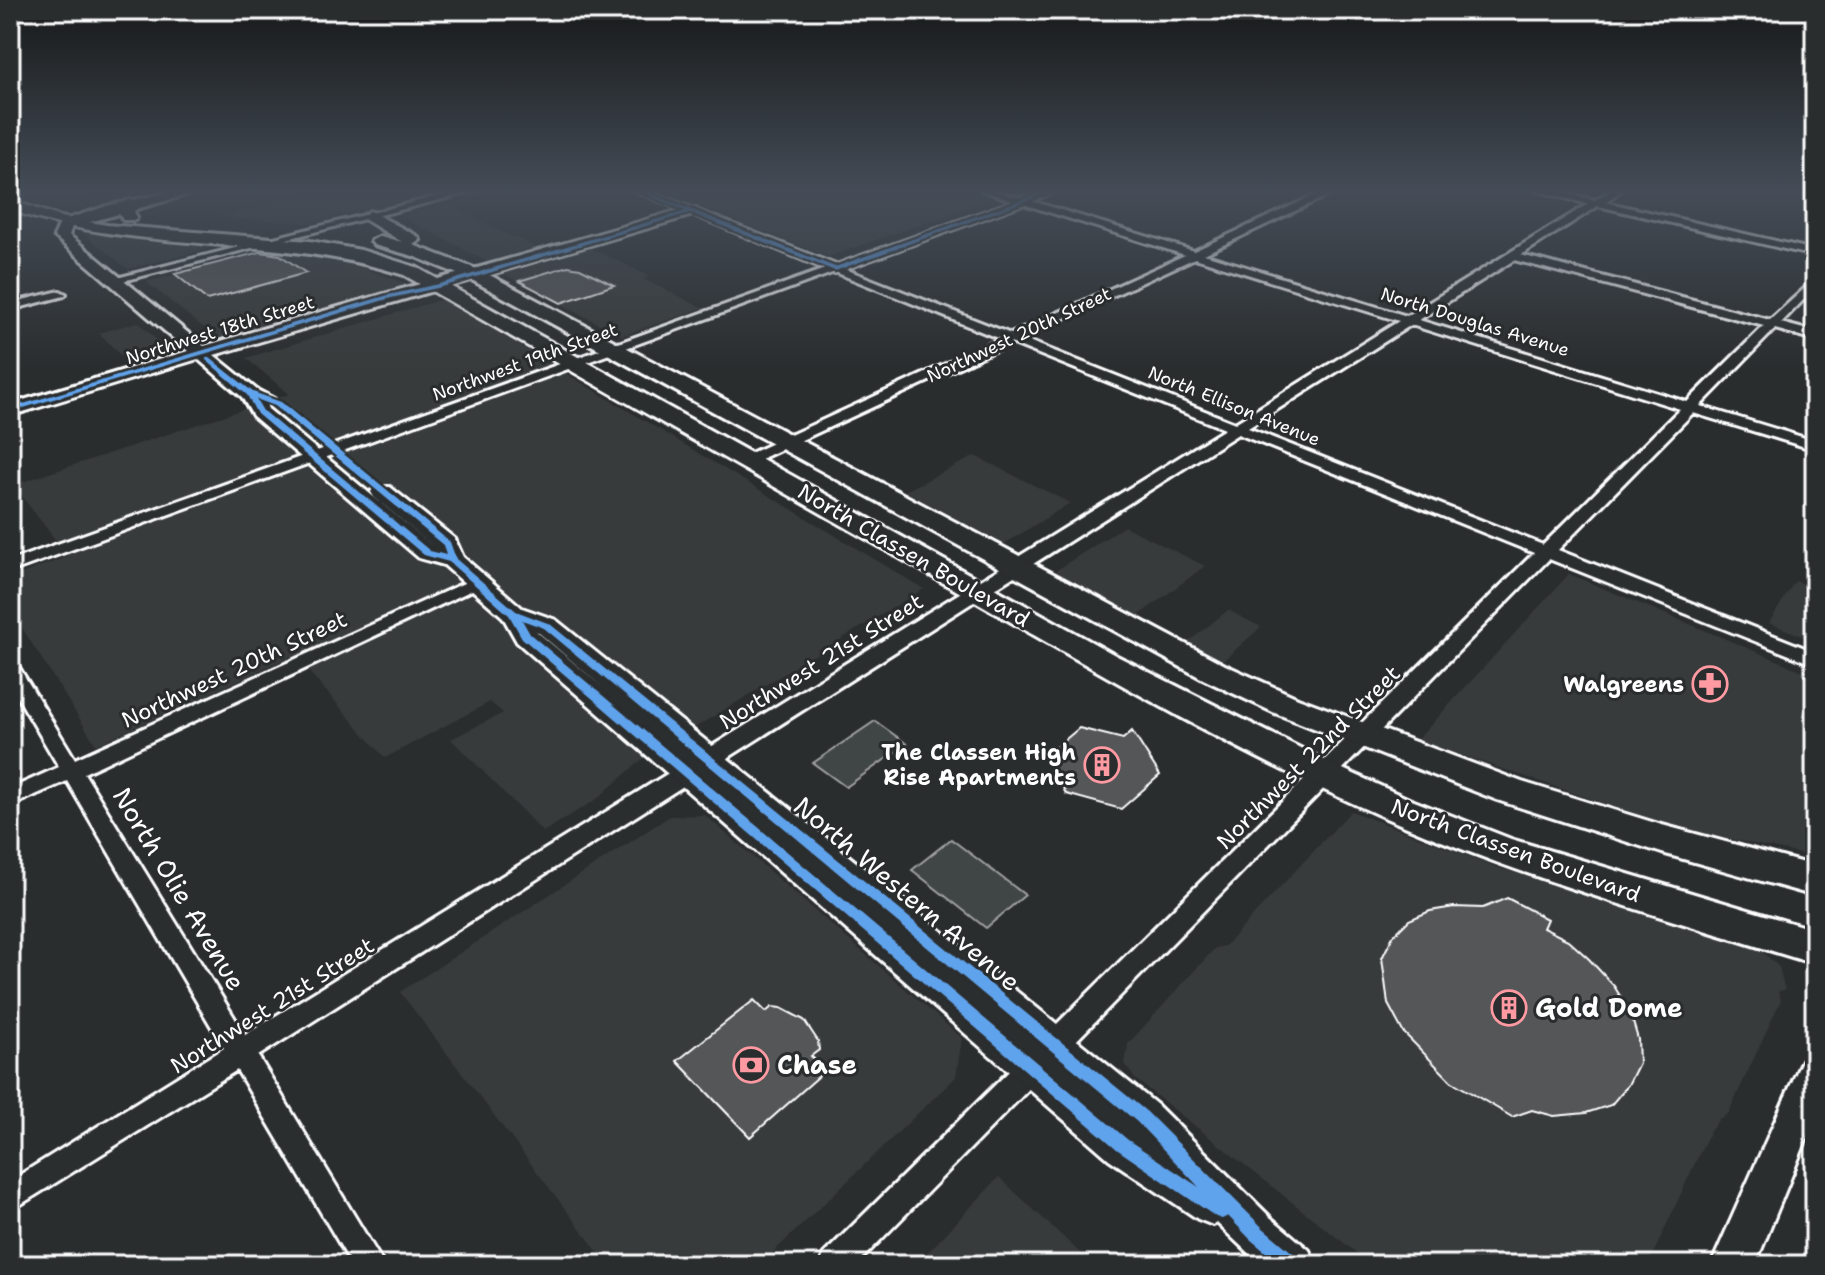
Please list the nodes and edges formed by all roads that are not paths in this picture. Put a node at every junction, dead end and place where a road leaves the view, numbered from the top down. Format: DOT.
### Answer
graph roads {
  1 [pos="84,250"];
  2 [pos="235,250"];
  3 [pos="336,250"];
  4 [pos="411,250"];
  5 [pos="417,250"];
  6 [pos="562,250"];
  7 [pos="787,250"];
  8 [pos="889,250"];
  9 [pos="1180,250"];
  10 [pos="1205,250"];
  11 [pos="1522,250"];
  12 [pos="419,252"];
  13 [pos="1195,254"];
  14 [pos="1512,256"];
  15 [pos="835,269"];
  16 [pos="476,275"];
  17 [pos="115,280"];
  18 [pos="1815,282"];
  19 [pos="440,286"];
  20 [pos="60,294"];
  21 [pos="10,307"];
  22 [pos="1408,321"];
  23 [pos="1773,324"];
  24 [pos="1815,336"];
  25 [pos="1011,339"];
  26 [pos="614,349"];
  27 [pos="205,356"];
  28 [pos="574,363"];
  29 [pos="1690,408"];
  30 [pos="10,410"];
  31 [pos="10,418"];
  32 [pos="1236,429"];
  33 [pos="787,442"];
  34 [pos="1815,446"];
  35 [pos="324,454"];
  36 [pos="747,460"];
  37 [pos="1546,552"];
  38 [pos="1016,566"];
  39 [pos="10,567"];
  40 [pos="479,583"];
  41 [pos="978,590"];
  42 [pos="1815,659"];
  43 [pos="10,668"];
  44 [pos="1364,737"];
  45 [pos="698,766"];
  46 [pos="72,770"];
  47 [pos="1325,773"];
  48 [pos="10,798"];
  49 [pos="1815,881"];
  50 [pos="1815,947"];
  51 [pos="242,1051"];
  52 [pos="1042,1055"];
  53 [pos="1815,1072"];
  54 [pos="10,1197"];
  55 [pos="369,1265"];
  56 [pos="835,1265"];
  57 [pos="1294,1265"];
  58 [pos="1733,1265"];
  1 -- 17 [label="street"];
  2 -- 17 [label="street"];
  3 -- 19 [label="main road, North Classen Boulevard"];
  4 -- 12 [label="main road, North Classen Boulevard"];
  5 -- 12 [label="main road"];
  6 -- 16 [label="street, Northwest 18th Street"];
  7 -- 15 [label="street, North Ellison Avenue"];
  8 -- 15 [label="street, Northwest 19th Street"];
  9 -- 13 [label="street, North Douglas Avenue"];
  10 -- 13 [label="street, Northwest 20th Street"];
  11 -- 14 [label="street, Northwest 21st Street"];
  12 -- 16 [label="main road, North Classen Boulevard"];
  13 -- 22 [label="street, North Douglas Avenue"];
  13 -- 25 [label="street, Northwest 20th Street"];
  14 -- 22 [label="street, Northwest 21st Street"];
  14 -- 23 [label="street"];
  15 -- 25 [label="street, North Ellison Avenue"];
  15 -- 26 [label="street, Northwest 19th Street"];
  16 -- 19 [label="street, Northwest 18th Street"];
  16 -- 26 [label="main road, North Classen Boulevard"];
  17 -- 27 [label="street"];
  18 -- 23 [label="street, Northwest 22nd Street"];
  19 -- 27 [label="street, Northwest 18th Street"];
  19 -- 28 [label="main road, North Classen Boulevard"];
  20 -- 21 [label="street"];
  22 -- 29 [label="street, North Douglas Avenue"];
  22 -- 32 [label="street, Northwest 21st Street"];
  23 -- 24 [label="street"];
  23 -- 29 [label="street, Northwest 22nd Street"];
  25 -- 32 [label="street, North Ellison Avenue"];
  25 -- 33 [label="street, Northwest 20th Street"];
  26 -- 28 [label="street, Northwest 19th Street"];
  26 -- 33 [label="main road, North Classen Boulevard"];
  27 -- 30 [label="street, Northwest 18th Street"];
  27 -- 31 [label="street, Northwest 18th Street"];
  27 -- 35 [label="street"];
  28 -- 35 [label="street, Northwest 19th Street"];
  28 -- 36 [label="main road, North Classen Boulevard"];
  29 -- 34 [label="street, North Douglas Avenue"];
  29 -- 37 [label="street, Northwest 22nd Street"];
  32 -- 37 [label="street, North Ellison Avenue"];
  32 -- 38 [label="street, Northwest 21st Street"];
  33 -- 36 [label="street, Northwest 20th Street"];
  33 -- 38 [label="main road, North Classen Boulevard"];
  35 -- 39 [label="street, Northwest 19th Street"];
  35 -- 40 [label="street"];
  36 -- 41 [label="main road, North Classen Boulevard"];
  37 -- 42 [label="street, North Ellison Avenue"];
  37 -- 44 [label="street, Northwest 22nd Street"];
  38 -- 41 [label="street, Northwest 21st Street"];
  38 -- 44 [label="main road, North Classen Boulevard"];
  40 -- 45 [label="street"];
  40 -- 46 [label="street, Northwest 20th Street"];
  41 -- 45 [label="street, Northwest 21st Street"];
  41 -- 47 [label="main road, North Classen Boulevard"];
  43 -- 46 [label="street, North Olie Avenue"];
  44 -- 47 [label="street, Northwest 22nd Street"];
  44 -- 49 [label="main road, North Classen Boulevard"];
  45 -- 51 [label="street, Northwest 21st Street"];
  45 -- 52 [label="street"];
  46 -- 48 [label="street, Northwest 20th Street"];
  46 -- 51 [label="street, North Olie Avenue"];
  47 -- 50 [label="main road, North Classen Boulevard"];
  47 -- 52 [label="street, Northwest 22nd Street"];
  51 -- 54 [label="street, Northwest 21st Street"];
  51 -- 55 [label="street, North Olie Avenue"];
  52 -- 56 [label="street, Northwest 22nd Street"];
  52 -- 57 [label="street"];
  53 -- 58 [label="street"];
}
